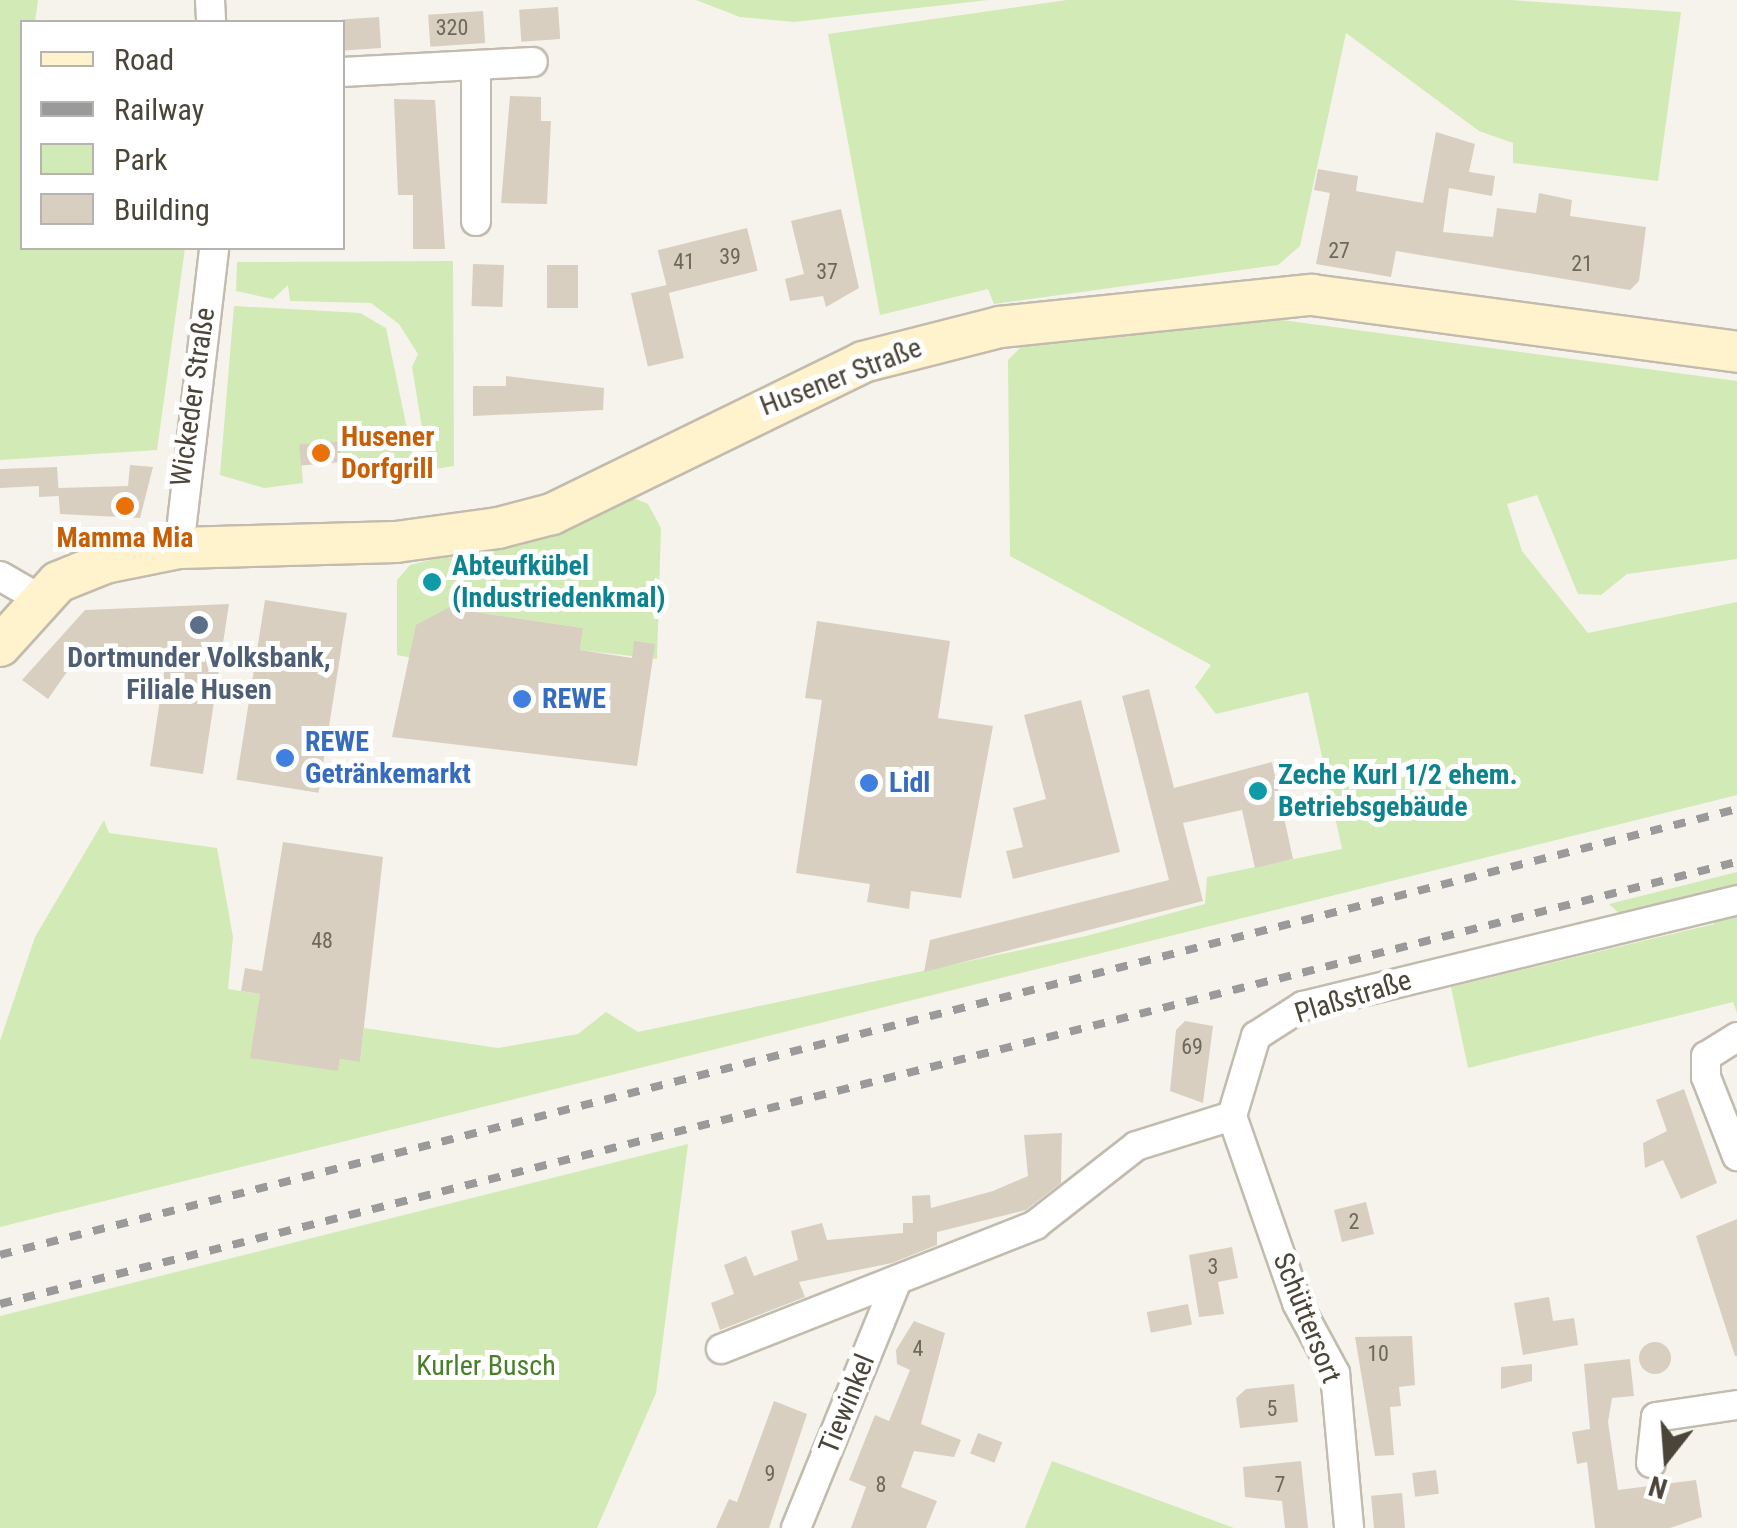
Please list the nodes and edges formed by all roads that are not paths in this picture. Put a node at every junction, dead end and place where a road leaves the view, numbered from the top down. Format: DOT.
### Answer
graph roads {
  1 [pos="532,62"];
  2 [pos="476,65"];
  3 [pos="345,72"];
  4 [pos="476,221"];
  5 [pos="214,250"];
  6 [pos="1737,352"];
  7 [pos="179,548"];
  8 [pos="0,576"];
  9 [pos="40,599"];
  10 [pos="0,646"];
  11 [pos="1737,900"];
  12 [pos="1737,1037"];
  13 [pos="1232,1116"];
  14 [pos="1737,1156"];
  15 [pos="897,1281"];
  16 [pos="720,1349"];
  17 [pos="1737,1405"];
  18 [pos="1651,1463"];
  19 [pos="796,1528"];
  20 [pos="1349,1528"];
  1 -- 2 [label="street"];
  2 -- 3 [label="street"];
  2 -- 4 [label="street"];
  5 -- 7 [label="street, Wickeder Straße"];
  6 -- 7 [label="street, Husener Straße"];
  7 -- 9 [label="street, Husener Straße"];
  8 -- 9 [label="street"];
  9 -- 10 [label="street, Husener Straße"];
  11 -- 13 [label="street, Plaßstraße"];
  12 -- 14 [label="street"];
  13 -- 15 [label="street"];
  13 -- 20 [label="street, Schüttersort"];
  15 -- 16 [label="street"];
  15 -- 19 [label="street, Tiewinkel"];
  17 -- 18 [label="street"];
}
